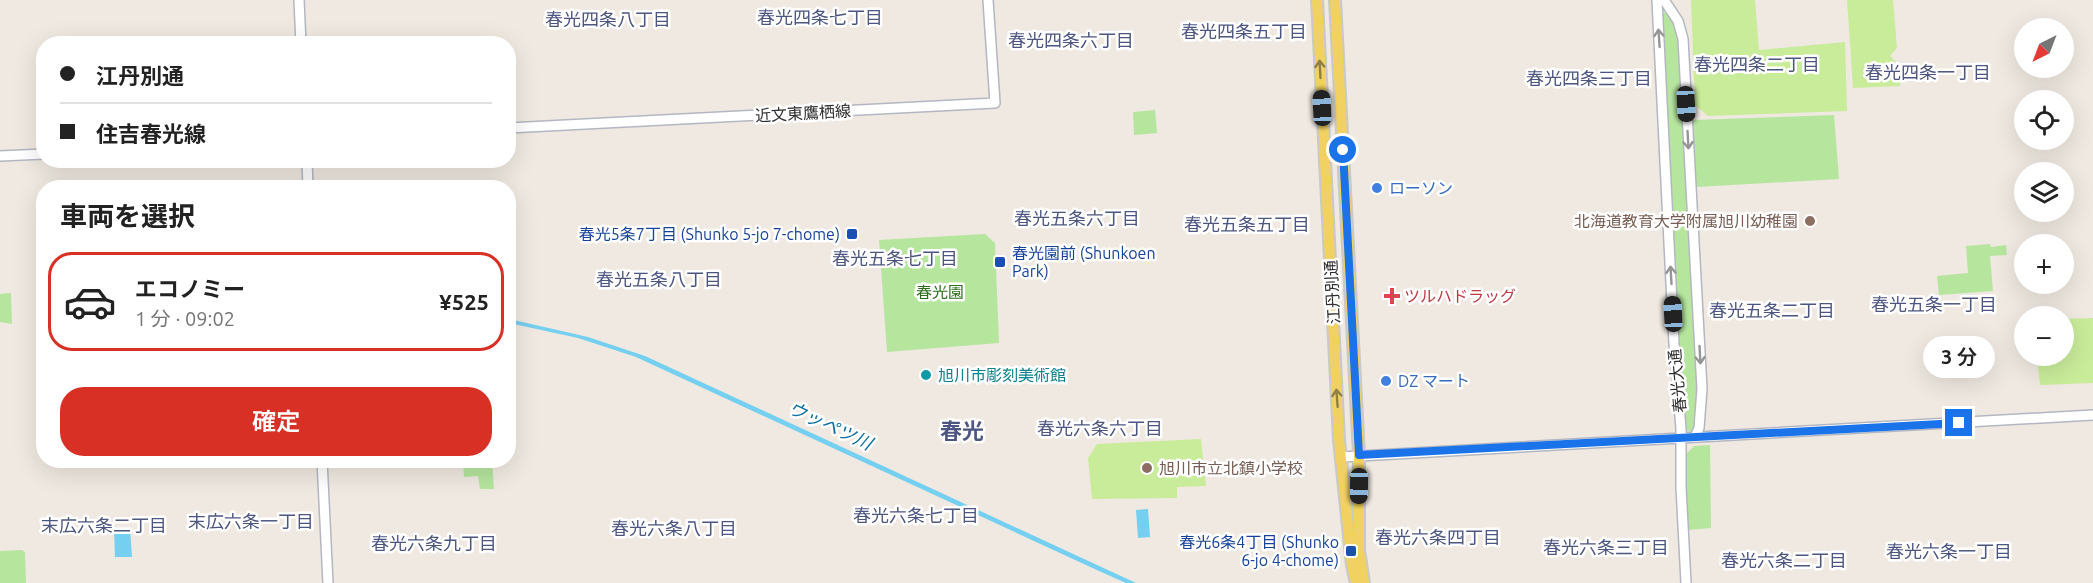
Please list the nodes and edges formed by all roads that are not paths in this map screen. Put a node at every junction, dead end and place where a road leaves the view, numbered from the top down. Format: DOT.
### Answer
graph roads {
  1 [pos="299,0"];
  2 [pos="988,0"];
  3 [pos="1317,0"];
  4 [pos="1335,0"];
  5 [pos="1656,0"];
  6 [pos="1664,0"];
  7 [pos="301,36"];
  8 [pos="516,128"];
  9 [pos="36,154"];
  10 [pos="0,156"];
  11 [pos="2093,415"];
  12 [pos="1695,437"];
  13 [pos="1681,438"];
  14 [pos="1359,455"];
  15 [pos="1341,457"];
  16 [pos="322,468"];
  17 [pos="328,583"];
  18 [pos="1356,583"];
  19 [pos="1364,583"];
  20 [pos="1686,583"];
  1 -- 7 [label="street"];
  2 -- 8 [label="street, 近文東鷹栖線"];
  15 -- 3 [label="main road, 江丹別通, one-way"];
  4 -- 14 [label="main road, 江丹別通"];
  13 -- 5 [label="street, 春光大通, one-way"];
  6 -- 12 [label="street, 春光大通, one-way"];
  9 -- 10 [label="street"];
  11 -- 12 [label="street"];
  12 -- 13 [label="street"];
  13 -- 14 [label="street"];
  13 -- 20 [label="street, 春光大通"];
  14 -- 15 [label="street"];
  14 -- 19 [label="main road, 江丹別通"];
  15 -- 18 [label="main road, 江丹別通"];
  16 -- 17 [label="street"];
}
